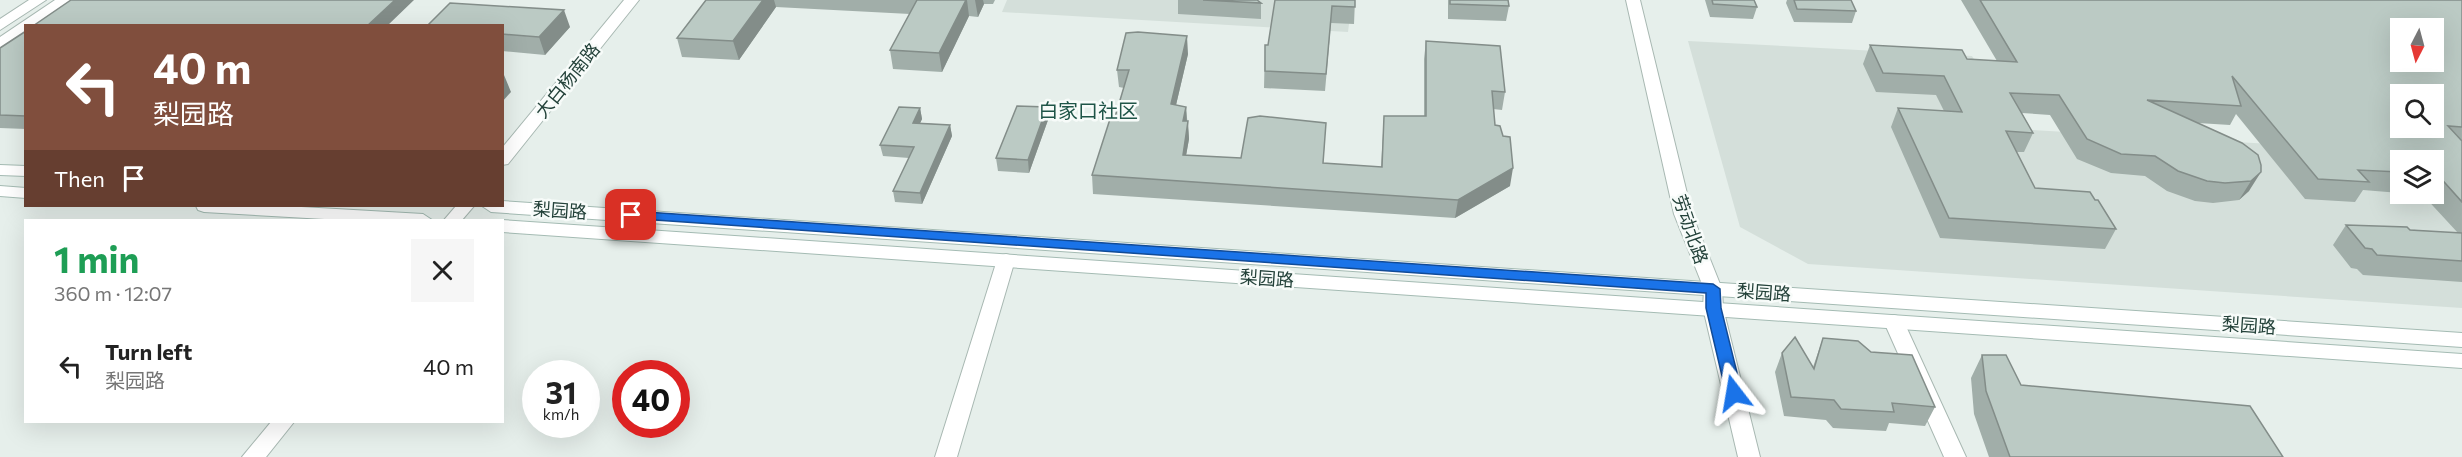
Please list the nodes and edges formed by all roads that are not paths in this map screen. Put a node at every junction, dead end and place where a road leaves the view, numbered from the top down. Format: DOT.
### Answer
graph roads {
  1 [pos="39,0"];
  2 [pos="65,0"];
  3 [pos="632,0"];
  4 [pos="1633,0"];
  5 [pos="29,24"];
  6 [pos="0,26"];
  7 [pos="24,27"];
  8 [pos="0,44"];
  9 [pos="504,158"];
  10 [pos="0,170"];
  11 [pos="24,171"];
  12 [pos="0,191"];
  13 [pos="24,193"];
  14 [pos="220,207"];
  15 [pos="464,207"];
  16 [pos="504,207"];
  17 [pos="407,219"];
  18 [pos="454,219"];
  19 [pos="504,226"];
  20 [pos="1006,260"];
  21 [pos="1713,298"];
  22 [pos="1894,322"];
  23 [pos="2462,340"];
  24 [pos="2462,361"];
  25 [pos="282,423"];
  26 [pos="253,457"];
  27 [pos="946,457"];
  28 [pos="1749,457"];
  29 [pos="1955,457"];
  1 -- 6 [label="main road"];
  2 -- 5 [label="main road"];
  3 -- 9 [label="main road, 大白杨南路"];
  4 -- 21 [label="main road, 劳动北路"];
  7 -- 8 [label="main road"];
  10 -- 11 [label="main road"];
  12 -- 13 [label="main road"];
  14 -- 17 [label="main road"];
  15 -- 18 [label="main road"];
  16 -- 21 [label="main road, 梨园路"];
  19 -- 20 [label="main road, 梨园路"];
  20 -- 21 [label="main road, 梨园路"];
  20 -- 27 [label="main road"];
  21 -- 22 [label="main road, 梨园路"];
  21 -- 23 [label="main road, 梨园路"];
  21 -- 28 [label="main road, 劳动北路"];
  22 -- 24 [label="main road, 梨园路"];
  22 -- 29 [label="main road"];
  25 -- 26 [label="main road"];
}
